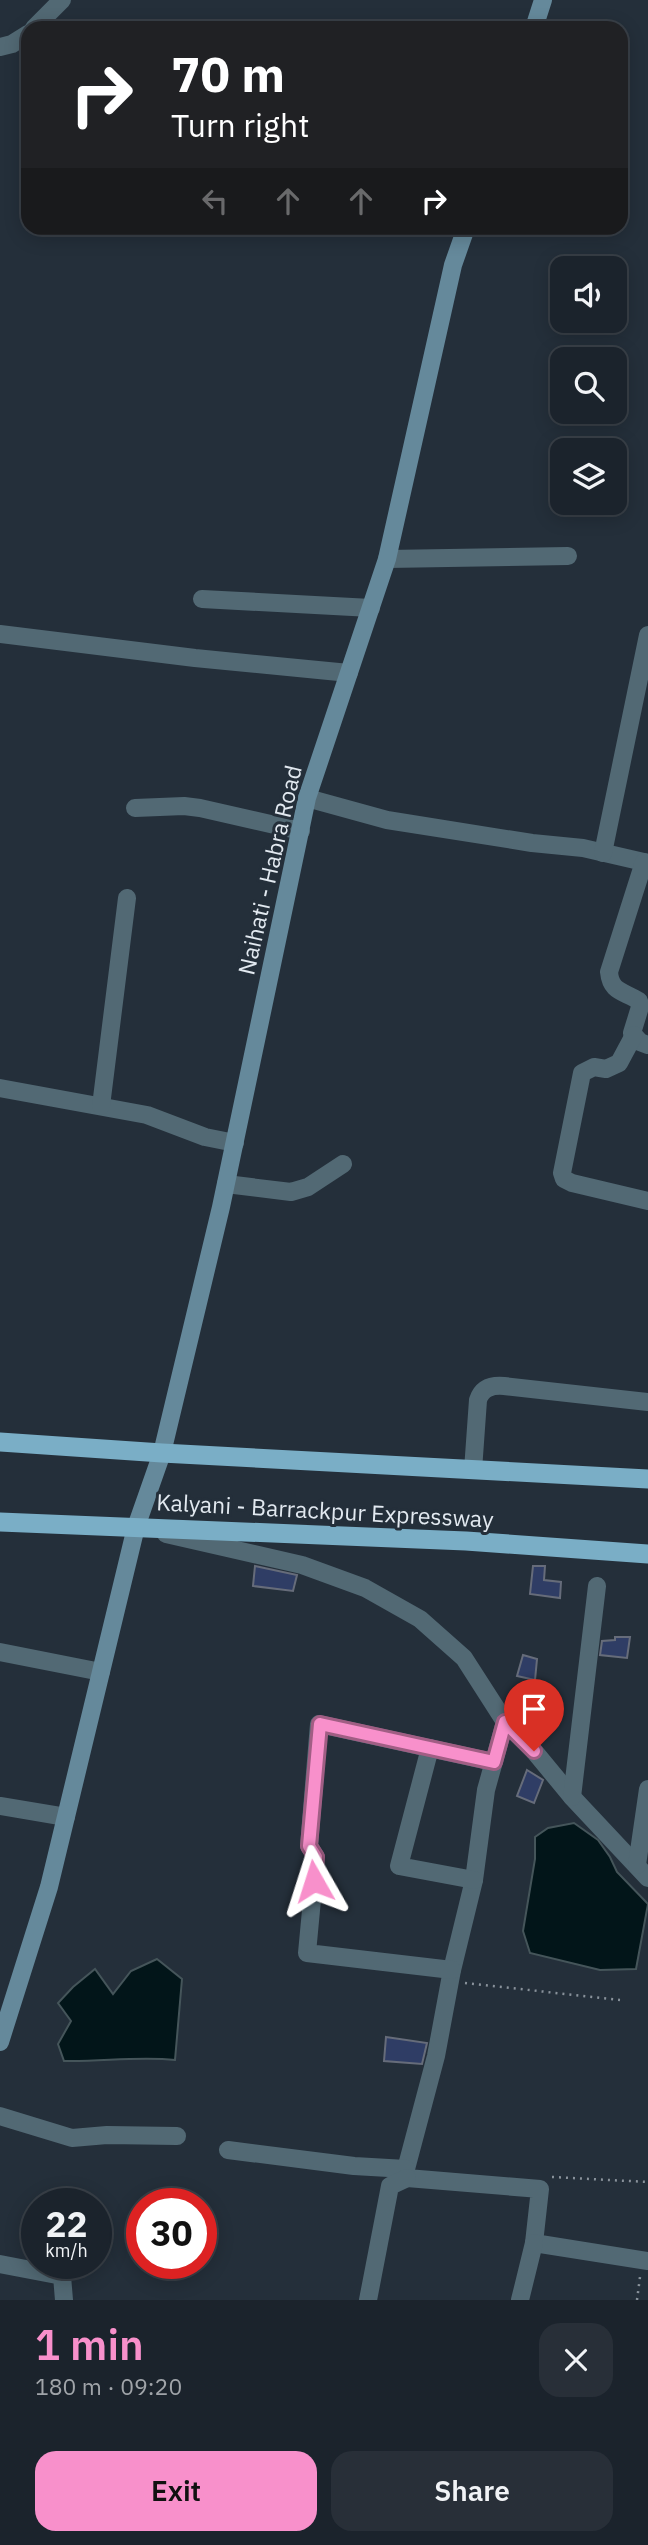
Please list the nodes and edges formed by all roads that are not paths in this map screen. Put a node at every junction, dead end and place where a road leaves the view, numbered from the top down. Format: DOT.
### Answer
graph roads {
  1 [pos="62,0"];
  2 [pos="543,0"];
  3 [pos="41,21"];
  4 [pos="536,21"];
  5 [pos="21,38"];
  6 [pos="0,47"];
  7 [pos="464,235"];
  8 [pos="568,556"];
  9 [pos="387,559"];
  10 [pos="202,599"];
  11 [pos="371,608"];
  12 [pos="0,634"];
  13 [pos="648,635"];
  14 [pos="349,673"];
  15 [pos="307,798"];
  16 [pos="135,807"];
  17 [pos="300,831"];
  18 [pos="603,853"];
  19 [pos="646,863"];
  20 [pos="127,898"];
  21 [pos="641,1040"];
  22 [pos="0,1088"];
  23 [pos="101,1106"];
  24 [pos="235,1143"];
  25 [pos="343,1164"];
  26 [pos="226,1184"];
  27 [pos="648,1201"];
  28 [pos="648,1402"];
  29 [pos="0,1442"];
  30 [pos="162,1454"];
  31 [pos="473,1470"];
  32 [pos="648,1479"];
  33 [pos="0,1522"];
  34 [pos="136,1527"];
  35 [pos="648,1554"];
  36 [pos="597,1586"];
  37 [pos="0,1652"];
  38 [pos="101,1672"];
  39 [pos="505,1722"];
  40 [pos="429,1748"];
  41 [pos="494,1762"];
  42 [pos="648,1789"];
  43 [pos="572,1797"];
  44 [pos="0,1806"];
  45 [pos="66,1817"];
  46 [pos="642,1872"];
  47 [pos="474,1880"];
  48 [pos="452,1976"];
  49 [pos="0,2042"];
  50 [pos="0,2116"];
  51 [pos="177,2136"];
  52 [pos="229,2150"];
  53 [pos="406,2174"];
  54 [pos="534,2243"];
  55 [pos="645,2260"];
  56 [pos="0,2264"];
  57 [pos="64,2300"];
  58 [pos="368,2300"];
  59 [pos="520,2300"];
  1 -- 3 [label="street"];
  2 -- 4 [label="main road"];
  5 -- 6 [label="street"];
  7 -- 9 [label="main road, Naihati - Habra Road"];
  8 -- 9 [label="street"];
  9 -- 11 [label="main road, Naihati - Habra Road"];
  10 -- 11 [label="street"];
  11 -- 14 [label="main road, Naihati - Habra Road"];
  12 -- 14 [label="street"];
  13 -- 18 [label="street"];
  14 -- 15 [label="main road, Naihati - Habra Road"];
  15 -- 17 [label="main road, Naihati - Habra Road"];
  15 -- 18 [label="street"];
  16 -- 17 [label="street"];
  17 -- 24 [label="main road, Naihati - Habra Road"];
  18 -- 19 [label="street"];
  19 -- 21 [label="street"];
  20 -- 23 [label="street"];
  21 -- 27 [label="street"];
  22 -- 23 [label="street"];
  23 -- 24 [label="street"];
  24 -- 26 [label="main road, Naihati - Habra Road"];
  25 -- 26 [label="street"];
  26 -- 30 [label="main road, Naihati - Habra Road"];
  28 -- 31 [label="street"];
  29 -- 30 [label="highway"];
  30 -- 31 [label="highway"];
  30 -- 34 [label="main road, Naihati - Habra Road"];
  31 -- 32 [label="highway"];
  33 -- 34 [label="highway, Kalyani - Barrackpur Expressway"];
  34 -- 35 [label="highway, Kalyani - Barrackpur Expressway"];
  34 -- 38 [label="main road, Naihati - Habra Road"];
  34 -- 39 [label="street"];
  36 -- 43 [label="street"];
  37 -- 38 [label="street"];
  38 -- 45 [label="main road, Naihati - Habra Road"];
  39 -- 41 [label="street"];
  39 -- 43 [label="street"];
  40 -- 41 [label="street"];
  40 -- 47 [label="street"];
  40 -- 48 [label="street"];
  41 -- 47 [label="street"];
  42 -- 46 [label="street"];
  43 -- 46 [label="street"];
  44 -- 45 [label="street"];
  45 -- 49 [label="main road, Naihati - Habra Road"];
  47 -- 48 [label="street"];
  48 -- 53 [label="street"];
  50 -- 51 [label="street"];
  52 -- 53 [label="street"];
  53 -- 54 [label="street"];
  53 -- 58 [label="street"];
  54 -- 55 [label="street"];
  54 -- 59 [label="street"];
  56 -- 57 [label="street"];
}
